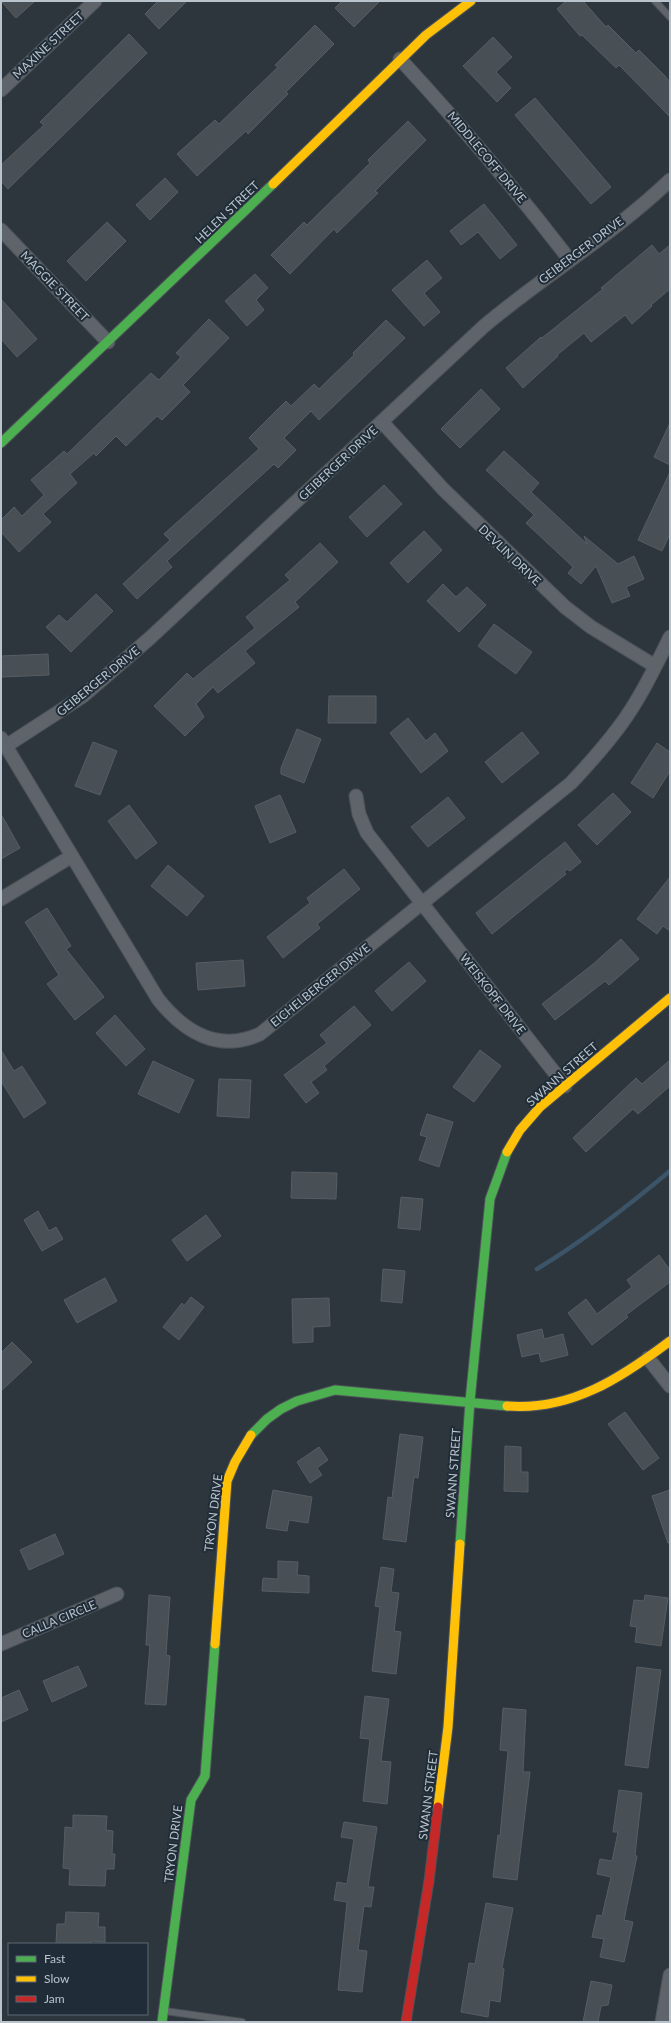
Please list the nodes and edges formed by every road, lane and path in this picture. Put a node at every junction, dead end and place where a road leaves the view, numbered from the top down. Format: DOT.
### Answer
graph roads {
  1 [pos="95,1"];
  2 [pos="471,1"];
  3 [pos="655,1"];
  4 [pos="670,17"];
  5 [pos="400,59"];
  6 [pos="1,90"];
  7 [pos="670,180"];
  8 [pos="1,230"];
  9 [pos="569,259"];
  10 [pos="108,342"];
  11 [pos="382,422"];
  12 [pos="1,443"];
  13 [pos="670,636"];
  14 [pos="655,666"];
  15 [pos="3,742"];
  16 [pos="356,796"];
  17 [pos="72,856"];
  18 [pos="1,899"];
  19 [pos="422,903"];
  20 [pos="670,998"];
  21 [pos="565,1086"];
  22 [pos="670,1341"];
  23 [pos="648,1358"];
  24 [pos="670,1386"];
  25 [pos="470,1401"];
  26 [pos="117,1594"];
  27 [pos="1,1644"];
  28 [pos="670,1975"];
  29 [pos="164,2010"];
  30 [pos="162,2022"];
  31 [pos="242,2022"];
  32 [pos="406,2022"];
  33 [pos="662,2022"];
  1 -- 6 [label="street, MAXINE STREET"];
  2 -- 5 [label="street, HELEN STREET"];
  3 -- 4 [label="lane"];
  5 -- 9 [label="street, MIDDLECOFF DRIVE"];
  5 -- 10 [label="street, HELEN STREET"];
  7 -- 9 [label="street, GEIBERGER DRIVE"];
  8 -- 10 [label="street, MAGGIE STREET"];
  9 -- 11 [label="street, GEIBERGER DRIVE"];
  10 -- 12 [label="street, HELEN STREET"];
  11 -- 14 [label="street, DEVLIN DRIVE"];
  11 -- 15 [label="street, GEIBERGER DRIVE"];
  13 -- 14 [label="street, EICHELBERGER DRIVE"];
  14 -- 19 [label="street, EICHELBERGER DRIVE"];
  15 -- 17 [label="street, EICHELBERGER DRIVE"];
  16 -- 19 [label="street, WEISKOPF DRIVE"];
  17 -- 18 [label="street"];
  17 -- 19 [label="street, EICHELBERGER DRIVE"];
  19 -- 21 [label="street, WEISKOPF DRIVE"];
  20 -- 21 [label="street, SWANN STREET"];
  21 -- 25 [label="street, SWANN STREET"];
  22 -- 23 [label="street, TRYON DRIVE"];
  23 -- 24 [label="street"];
  23 -- 25 [label="street, TRYON DRIVE"];
  25 -- 29 [label="street, TRYON DRIVE"];
  25 -- 32 [label="street, SWANN STREET"];
  26 -- 27 [label="street, CALLA CIRCLE"];
  28 -- 33 [label="street"];
  29 -- 30 [label="street, TRYON DRIVE"];
  29 -- 31 [label="lane"];
}
